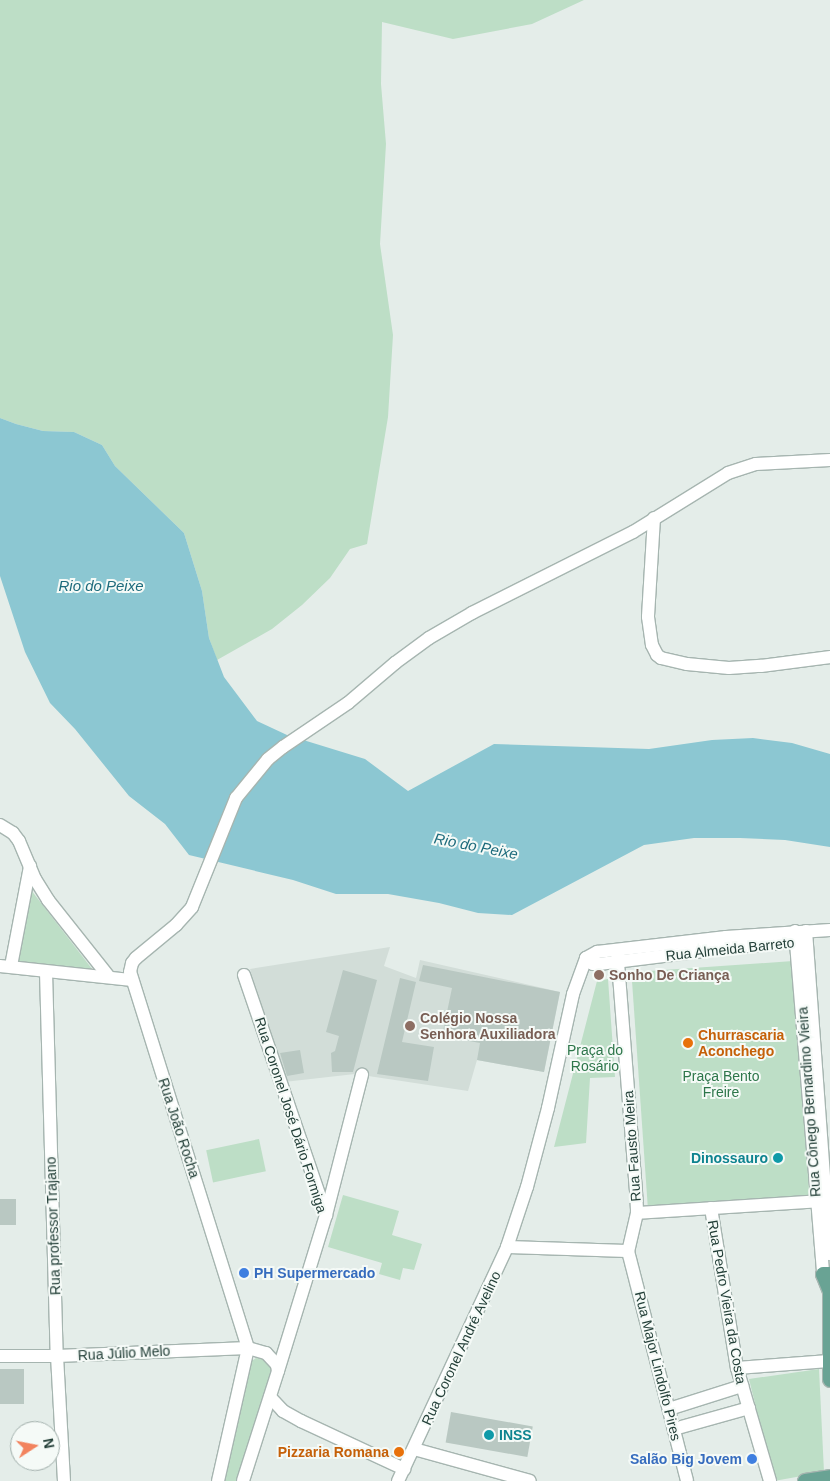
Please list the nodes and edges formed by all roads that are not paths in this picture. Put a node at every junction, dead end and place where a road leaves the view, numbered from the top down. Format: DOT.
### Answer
graph roads {
  1 [pos="830,460"];
  2 [pos="654,518"];
  3 [pos="830,657"];
  4 [pos="0,825"];
  5 [pos="30,866"];
  6 [pos="830,930"];
  7 [pos="801,936"];
  8 [pos="618,956"];
  9 [pos="591,959"];
  10 [pos="6,966"];
  11 [pos="46,972"];
  12 [pos="244,975"];
  13 [pos="109,977"];
  14 [pos="132,980"];
  15 [pos="362,1075"];
  16 [pos="820,1201"];
  17 [pos="711,1208"];
  18 [pos="636,1213"];
  19 [pos="326,1215"];
  20 [pos="507,1247"];
  21 [pos="628,1251"];
  22 [pos="830,1254"];
  23 [pos="826,1274"];
  24 [pos="830,1289"];
  25 [pos="248,1348"];
  26 [pos="0,1356"];
  27 [pos="57,1356"];
  28 [pos="829,1361"];
  29 [pos="737,1368"];
  30 [pos="278,1371"];
  31 [pos="830,1378"];
  32 [pos="742,1386"];
  33 [pos="270,1397"];
  34 [pos="749,1408"];
  35 [pos="669,1409"];
  36 [pos="674,1429"];
  37 [pos="414,1448"];
  38 [pos="401,1475"];
  39 [pos="830,1478"];
  40 [pos="64,1481"];
  41 [pos="218,1481"];
  42 [pos="243,1481"];
  43 [pos="530,1481"];
  44 [pos="687,1481"];
  45 [pos="770,1481"];
  46 [pos="805,1481"];
  1 -- 2 [label="street"];
  2 -- 3 [label="street"];
  2 -- 14 [label="street"];
  4 -- 5 [label="street"];
  5 -- 10 [label="street"];
  5 -- 13 [label="street"];
  6 -- 7 [label="street, Rua Almeida Barreto"];
  7 -- 8 [label="street, Rua Almeida Barreto"];
  7 -- 16 [label="street, Rua Cônego Bernardino Vieira"];
  8 -- 9 [label="street, Rua Almeida Barreto"];
  8 -- 18 [label="street, Rua Fausto Meira"];
  9 -- 20 [label="street, Rua Coronel André Avelino"];
  10 -- 11 [label="street"];
  11 -- 13 [label="street"];
  11 -- 27 [label="street, Rua professor Trajano"];
  12 -- 19 [label="street, Rua Coronel José Dário Formiga"];
  13 -- 14 [label="street"];
  14 -- 25 [label="street, Rua João Rocha"];
  15 -- 19 [label="street"];
  16 -- 17 [label="street"];
  16 -- 22 [label="street"];
  16 -- 23 [label="street, Rua Cônego Bernardino Vieira"];
  17 -- 18 [label="street"];
  17 -- 29 [label="street, Rua Pedro Vieira da Costa"];
  18 -- 21 [label="street, Rua Fausto Meira"];
  19 -- 30 [label="street, Rua Coronel José Dário Formiga"];
  20 -- 21 [label="street"];
  20 -- 37 [label="street, Rua Coronel André Avelino"];
  21 -- 35 [label="street, Rua Major Lindolfo Pires"];
  23 -- 24 [label="main road"];
  24 -- 28 [label="main road"];
  25 -- 27 [label="street, Rua Júlio Melo"];
  25 -- 30 [label="street"];
  25 -- 41 [label="street"];
  26 -- 27 [label="street, Rua Júlio Melo"];
  27 -- 40 [label="street, Rua professor Trajano"];
  28 -- 29 [label="street"];
  28 -- 31 [label="main road"];
  29 -- 32 [label="street, Rua Pedro Vieira da Costa"];
  30 -- 33 [label="street, Rua Coronel José Dário Formiga"];
  32 -- 34 [label="street, Rua Pedro Vieira da Costa"];
  32 -- 35 [label="street"];
  33 -- 38 [label="street"];
  33 -- 42 [label="street, Rua Coronel José Dário Formiga"];
  34 -- 36 [label="street"];
  34 -- 45 [label="street, Rua Pedro Vieira da Costa"];
  35 -- 36 [label="street, Rua Major Lindolfo Pires"];
  36 -- 44 [label="street, Rua Major Lindolfo Pires"];
  37 -- 38 [label="street, Rua Coronel André Avelino"];
  37 -- 43 [label="street"];
  39 -- 46 [label="main road"];
}
